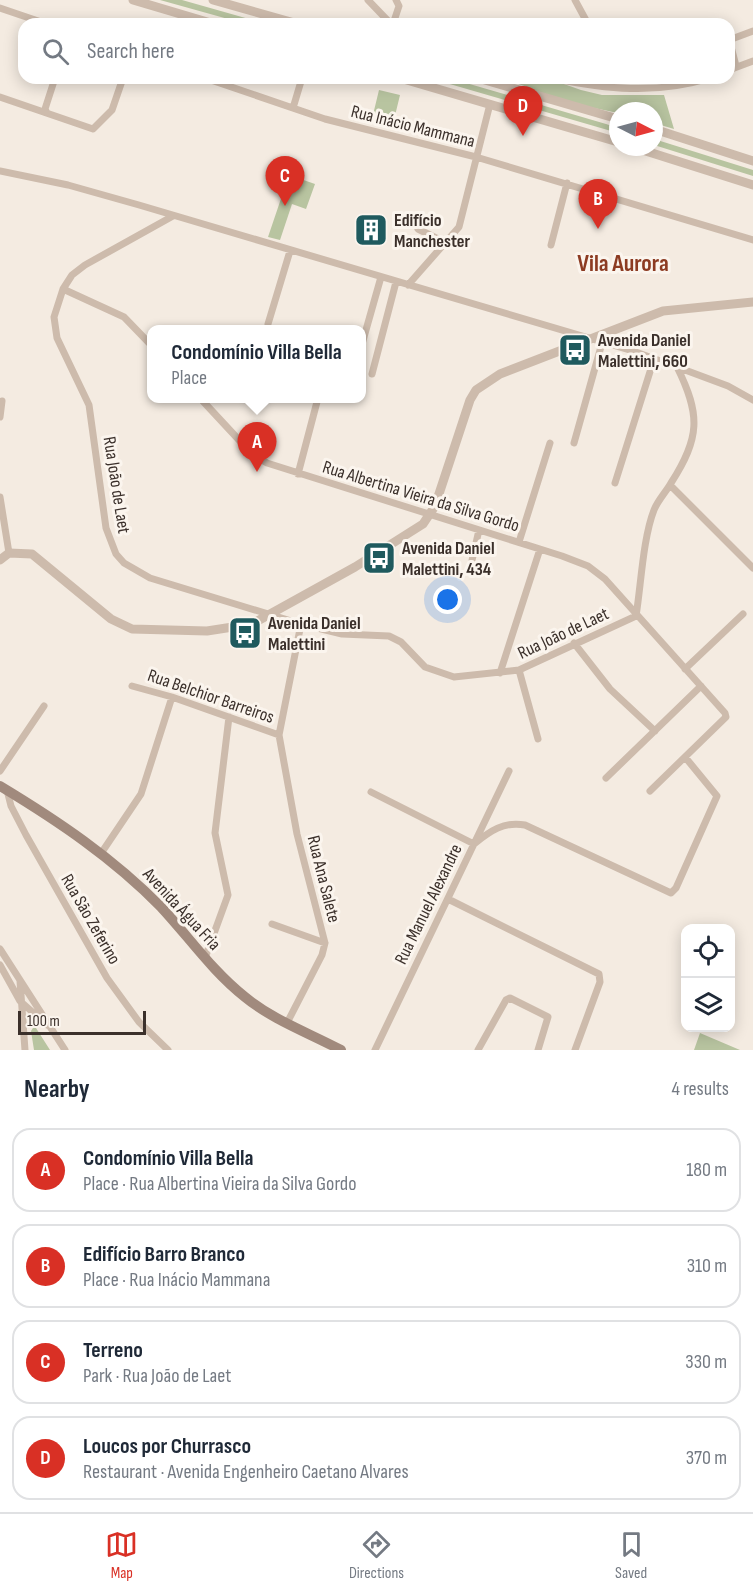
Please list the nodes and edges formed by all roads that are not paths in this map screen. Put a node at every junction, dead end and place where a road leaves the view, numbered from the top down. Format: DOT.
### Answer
graph roads {
  1 [pos="133,0"];
  2 [pos="213,0"];
  3 [pos="368,0"];
  4 [pos="396,0"];
  5 [pos="575,0"];
  6 [pos="0,8"];
  7 [pos="29,18"];
  8 [pos="194,18"];
  9 [pos="277,18"];
  10 [pos="386,18"];
  11 [pos="394,18"];
  12 [pos="585,18"];
  13 [pos="753,31"];
  14 [pos="735,38"];
  15 [pos="753,62"];
  16 [pos="735,67"];
  17 [pos="53,84"];
  18 [pos="121,84"];
  19 [pos="222,84"];
  20 [pos="300,84"];
  21 [pos="427,84"];
  22 [pos="498,84"];
  23 [pos="586,84"];
  24 [pos="690,84"];
  25 [pos="0,97"];
  26 [pos="490,104"];
  27 [pos="292,108"];
  28 [pos="47,113"];
  29 [pos="609,116"];
  30 [pos="663,132"];
  31 [pos="609,139"];
  32 [pos="661,156"];
  33 [pos="476,157"];
  34 [pos="753,162"];
  35 [pos="0,171"];
  36 [pos="567,183"];
  37 [pos="753,185"];
  38 [pos="173,216"];
  39 [pos="418,229"];
  40 [pos="753,240"];
  41 [pos="446,243"];
  42 [pos="550,245"];
  43 [pos="290,251"];
  44 [pos="381,277"];
  45 [pos="396,282"];
  46 [pos="408,285"];
  47 [pos="63,289"];
  48 [pos="753,302"];
  49 [pos="268,324"];
  50 [pos="366,330"];
  51 [pos="590,339"];
  52 [pos="147,341"];
  53 [pos="602,343"];
  54 [pos="654,359"];
  55 [pos="677,367"];
  56 [pos="372,374"];
  57 [pos="753,400"];
  58 [pos="2,401"];
  59 [pos="204,403"];
  60 [pos="317,403"];
  61 [pos="0,417"];
  62 [pos="550,443"];
  63 [pos="574,443"];
  64 [pos="298,474"];
  65 [pos="615,483"];
  66 [pos="670,485"];
  67 [pos="0,497"];
  68 [pos="430,515"];
  69 [pos="2,525"];
  70 [pos="479,530"];
  71 [pos="519,542"];
  72 [pos="540,549"];
  73 [pos="9,553"];
  74 [pos="0,560"];
  75 [pos="461,566"];
  76 [pos="753,568"];
  77 [pos="743,614"];
  78 [pos="272,615"];
  79 [pos="636,616"];
  80 [pos="301,624"];
  81 [pos="573,643"];
  82 [pos="684,669"];
  83 [pos="519,670"];
  84 [pos="500,673"];
  85 [pos="132,686"];
  86 [pos="701,686"];
  87 [pos="172,697"];
  88 [pos="44,706"];
  89 [pos="229,717"];
  90 [pos="655,731"];
  91 [pos="279,735"];
  92 [pos="538,739"];
  93 [pos="685,757"];
  94 [pos="0,771"];
  95 [pos="509,771"];
  96 [pos="606,778"];
  97 [pos="4,788"];
  98 [pos="650,791"];
  99 [pos="371,792"];
  100 [pos="474,844"];
  101 [pos="102,852"];
  102 [pos="448,899"];
  103 [pos="272,924"];
  104 [pos="325,943"];
  105 [pos="0,949"];
  106 [pos="205,958"];
  107 [pos="0,965"];
  108 [pos="20,978"];
  109 [pos="3,980"];
  110 [pos="20,1001"];
  111 [pos="287,1023"];
  112 [pos="51,1029"];
  113 [pos="25,1050"];
  114 [pos="65,1050"];
  115 [pos="168,1050"];
  116 [pos="341,1050"];
  117 [pos="375,1050"];
  118 [pos="478,1050"];
  119 [pos="537,1050"];
  120 [pos="575,1050"];
  1 -- 8 [label="street"];
  2 -- 9 [label="street"];
  3 -- 10 [label="street"];
  4 -- 11 [label="street"];
  5 -- 12 [label="street"];
  6 -- 7 [label="street"];
  13 -- 14 [label="street"];
  15 -- 16 [label="street"];
  17 -- 28 [label="street"];
  18 -- 28 [label="street"];
  19 -- 27 [label="street, Rua Inácio Mammana"];
  20 -- 27 [label="street"];
  21 -- 26 [label="street"];
  22 -- 29 [label="street"];
  23 -- 24 [label="street"];
  25 -- 28 [label="street"];
  26 -- 31 [label="street"];
  26 -- 33 [label="street"];
  27 -- 33 [label="street, Rua Inácio Mammana"];
  30 -- 34 [label="street"];
  32 -- 37 [label="street"];
  33 -- 36 [label="street, Rua Inácio Mammana"];
  33 -- 41 [label="street"];
  35 -- 38 [label="street"];
  36 -- 40 [label="street, Rua Inácio Mammana"];
  36 -- 42 [label="street"];
  38 -- 43 [label="street"];
  38 -- 47 [label="street, Rua João de Laet"];
  39 -- 41 [label="street"];
  41 -- 46 [label="street"];
  43 -- 44 [label="street"];
  43 -- 49 [label="street"];
  44 -- 45 [label="street"];
  44 -- 50 [label="street"];
  45 -- 46 [label="street"];
  45 -- 56 [label="street"];
  46 -- 51 [label="street"];
  47 -- 52 [label="street"];
  47 -- 78 [label="street, Rua João de Laet"];
  48 -- 51 [label="street"];
  51 -- 53 [label="street"];
  51 -- 68 [label="street"];
  53 -- 54 [label="street"];
  53 -- 63 [label="street"];
  54 -- 55 [label="street"];
  54 -- 65 [label="street"];
  55 -- 57 [label="street"];
  55 -- 66 [label="street, Rua João de Laet"];
  58 -- 61 [label="street"];
  59 -- 64 [label="street, Rua Albertina Vieira da Silva Gordo"];
  60 -- 64 [label="street"];
  62 -- 71 [label="street"];
  64 -- 68 [label="street, Rua Albertina Vieira da Silva Gordo"];
  66 -- 76 [label="street"];
  66 -- 79 [label="street, Rua João de Laet"];
  67 -- 69 [label="street"];
  68 -- 70 [label="street, Rua Albertina Vieira da Silva Gordo"];
  68 -- 78 [label="street"];
  69 -- 73 [label="street"];
  70 -- 71 [label="street, Rua Albertina Vieira da Silva Gordo"];
  70 -- 75 [label="street"];
  71 -- 72 [label="street, Rua Albertina Vieira da Silva Gordo"];
  72 -- 79 [label="street, Rua Albertina Vieira da Silva Gordo"];
  72 -- 84 [label="street"];
  73 -- 74 [label="street"];
  73 -- 78 [label="street"];
  77 -- 82 [label="street"];
  78 -- 80 [label="street, Rua João de Laet"];
  79 -- 81 [label="street, Rua João de Laet"];
  79 -- 82 [label="street, Rua Albertina Vieira da Silva Gordo"];
  80 -- 84 [label="street, Rua João de Laet"];
  80 -- 91 [label="street"];
  81 -- 83 [label="street, Rua João de Laet"];
  81 -- 90 [label="street"];
  82 -- 86 [label="street, Rua Albertina Vieira da Silva Gordo"];
  83 -- 84 [label="street, Rua João de Laet"];
  83 -- 92 [label="street"];
  85 -- 87 [label="street, Rua Belchior Barreiros"];
  86 -- 90 [label="street"];
  86 -- 93 [label="street, Rua Albertina Vieira da Silva Gordo"];
  87 -- 89 [label="street, Rua Belchior Barreiros"];
  87 -- 101 [label="street"];
  88 -- 94 [label="street"];
  89 -- 91 [label="street, Rua Belchior Barreiros"];
  89 -- 106 [label="street"];
  90 -- 96 [label="street"];
  91 -- 104 [label="street, Rua Ana Salete"];
  93 -- 98 [label="street"];
  93 -- 100 [label="street"];
  95 -- 100 [label="street, Rua Manuel Alexandre"];
  97 -- 101 [label="main road, Avenida Água Fria"];
  97 -- 115 [label="street, Rua São Zeferino"];
  99 -- 100 [label="street"];
  100 -- 102 [label="street, Rua Manuel Alexandre"];
  101 -- 106 [label="main road, Avenida Água Fria"];
  102 -- 117 [label="street, Rua Manuel Alexandre"];
  102 -- 120 [label="street"];
  103 -- 104 [label="street"];
  104 -- 111 [label="street, Rua Ana Salete"];
  105 -- 108 [label="street"];
  106 -- 111 [label="main road, Avenida Água Fria"];
  107 -- 109 [label="street"];
  108 -- 110 [label="street"];
  108 -- 112 [label="street"];
  109 -- 110 [label="street"];
  110 -- 112 [label="street"];
  110 -- 113 [label="street"];
  111 -- 116 [label="main road, Avenida Água Fria"];
  112 -- 114 [label="street"];
  118 -- 119 [label="street"];
}
